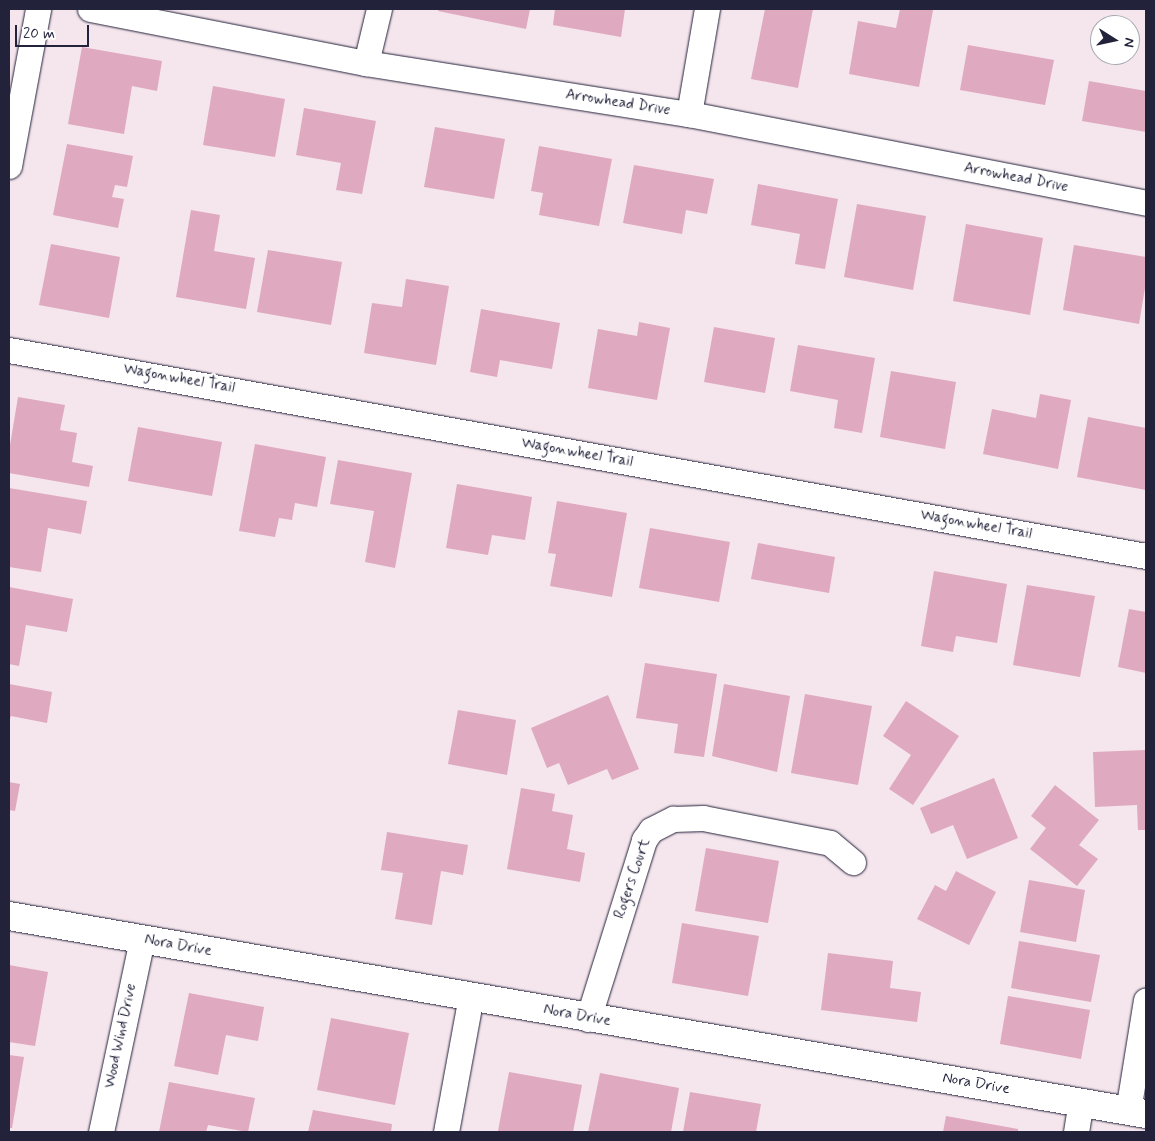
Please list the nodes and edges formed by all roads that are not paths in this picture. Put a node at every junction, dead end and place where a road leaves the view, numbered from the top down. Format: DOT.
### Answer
graph roads {
  1 [pos="38,9"];
  2 [pos="90,9"];
  3 [pos="379,9"];
  4 [pos="707,9"];
  5 [pos="366,64"];
  6 [pos="688,114"];
  7 [pos="9,166"];
  8 [pos="1146,203"];
  9 [pos="9,350"];
  10 [pos="1146,556"];
  11 [pos="853,862"];
  12 [pos="9,916"];
  13 [pos="142,939"];
  14 [pos="471,996"];
  15 [pos="1146,1000"];
  16 [pos="588,1019"];
  17 [pos="1081,1102"];
  18 [pos="1137,1112"];
  19 [pos="101,1132"];
  20 [pos="446,1132"];
  21 [pos="1076,1132"];
  1 -- 7 [label="street"];
  2 -- 5 [label="street, Arrowhead Drive"];
  3 -- 5 [label="street"];
  4 -- 6 [label="street"];
  5 -- 6 [label="street, Arrowhead Drive"];
  6 -- 8 [label="street, Arrowhead Drive"];
  9 -- 10 [label="street, Wagonwheel Trail"];
  11 -- 16 [label="street, Rogers Court"];
  12 -- 13 [label="street, Nora Drive"];
  13 -- 14 [label="street, Nora Drive"];
  13 -- 19 [label="street, Wood Wind Drive"];
  14 -- 16 [label="street, Nora Drive"];
  14 -- 20 [label="street"];
  15 -- 18 [label="street"];
  16 -- 17 [label="street, Nora Drive"];
  17 -- 18 [label="street, Nora Drive"];
  17 -- 21 [label="street"];
}
